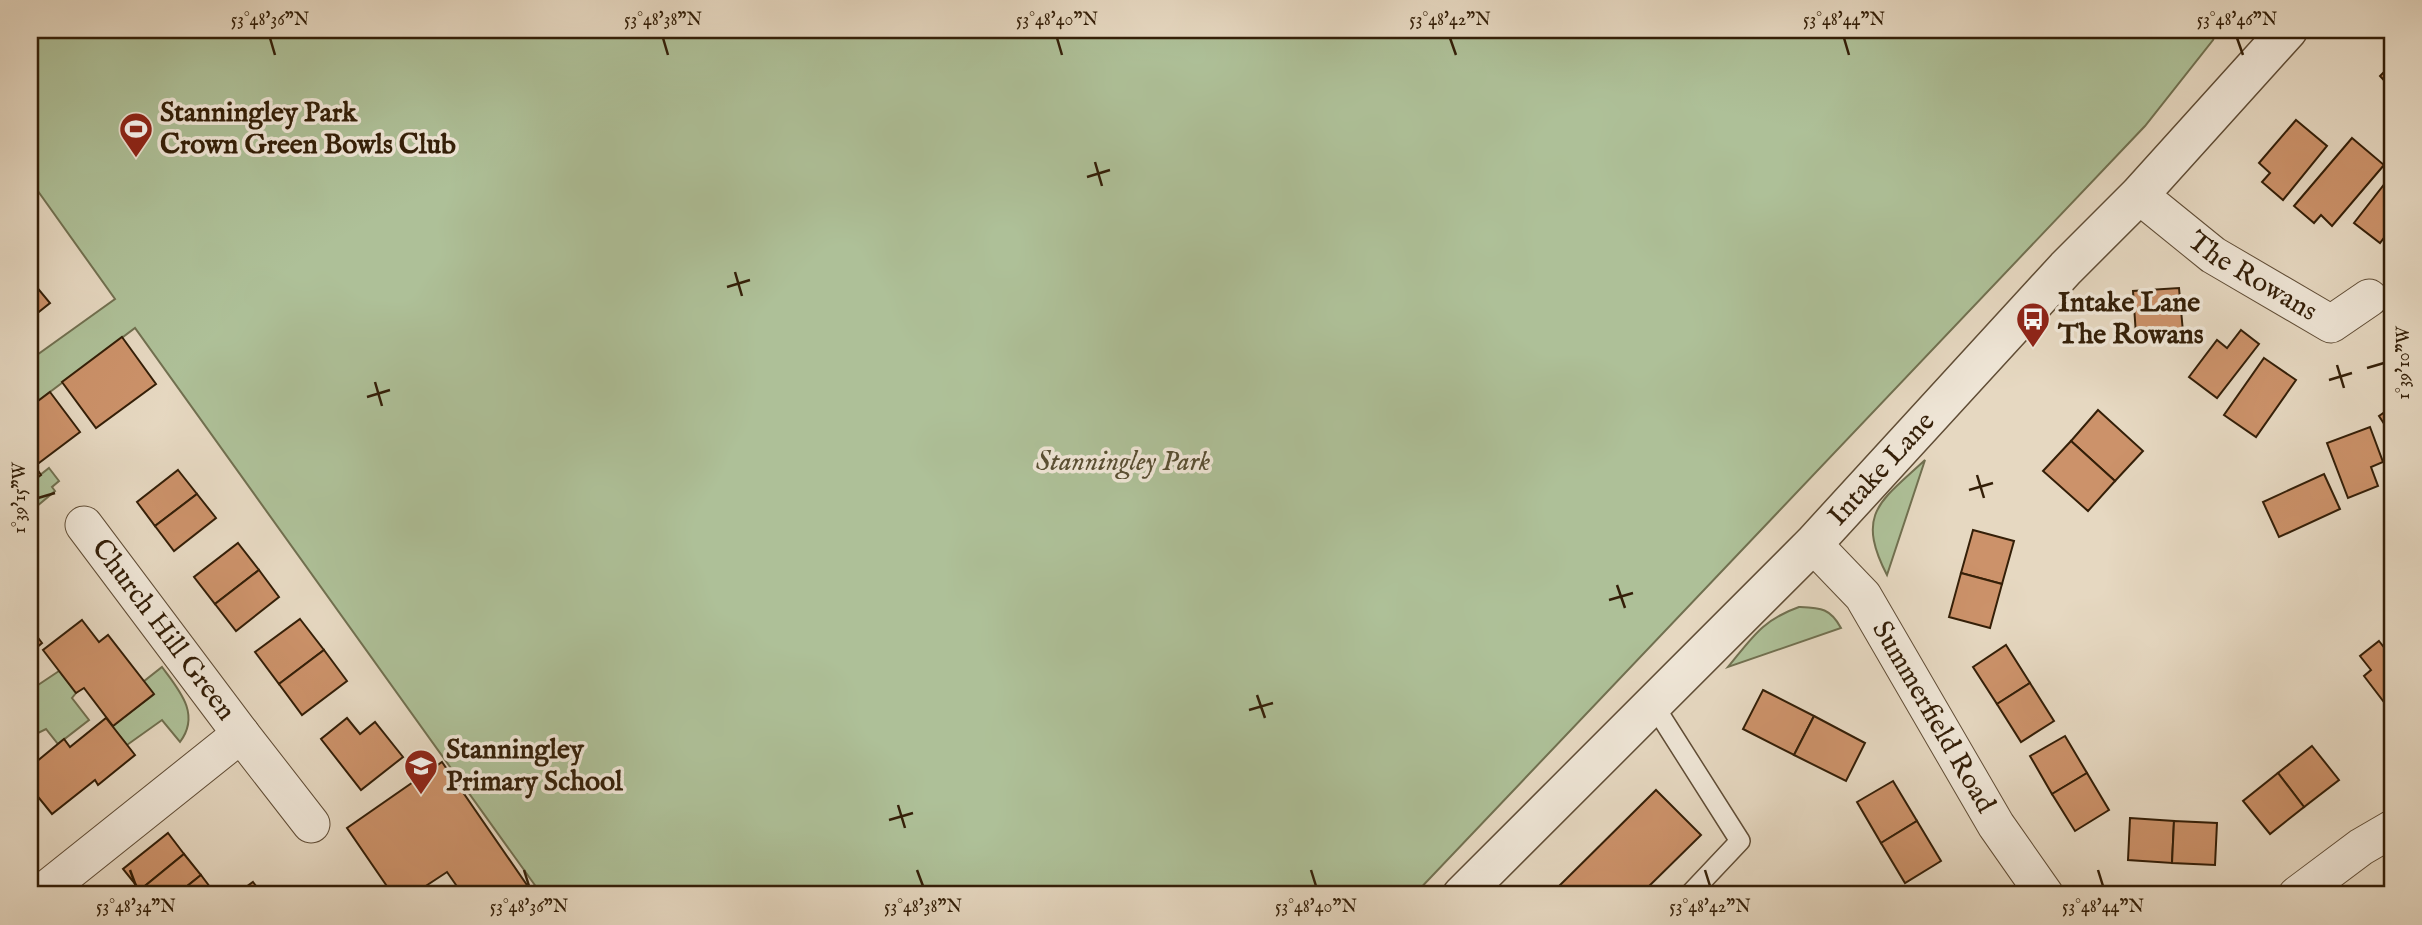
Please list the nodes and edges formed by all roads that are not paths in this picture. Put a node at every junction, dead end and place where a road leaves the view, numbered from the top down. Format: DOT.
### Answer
graph roads {
  1 [pos="2288,30"];
  2 [pos="2139,195"];
  3 [pos="2369,298"];
  4 [pos="84,525"];
  5 [pos="1813,544"];
  6 [pos="1653,704"];
  7 [pos="241,734"];
  8 [pos="311,824"];
  9 [pos="2392,829"];
  10 [pos="43,884"];
  11 [pos="1462,895"];
  12 [pos="1689,895"];
  13 [pos="2045,895"];
  14 [pos="2297,895"];
  1 -- 2 [label="street, Intake Lane"];
  2 -- 3 [label="street, The Rowans"];
  2 -- 5 [label="street, Intake Lane"];
  4 -- 7 [label="street, Church Hill Green"];
  5 -- 6 [label="street, Intake Lane"];
  5 -- 13 [label="street, Summerfield Road"];
  6 -- 11 [label="street, Intake Lane"];
  6 -- 12 [label="lane"];
  7 -- 8 [label="street, Church Hill Green"];
  7 -- 10 [label="street, Church Hill Green"];
  9 -- 14 [label="street"];
}
